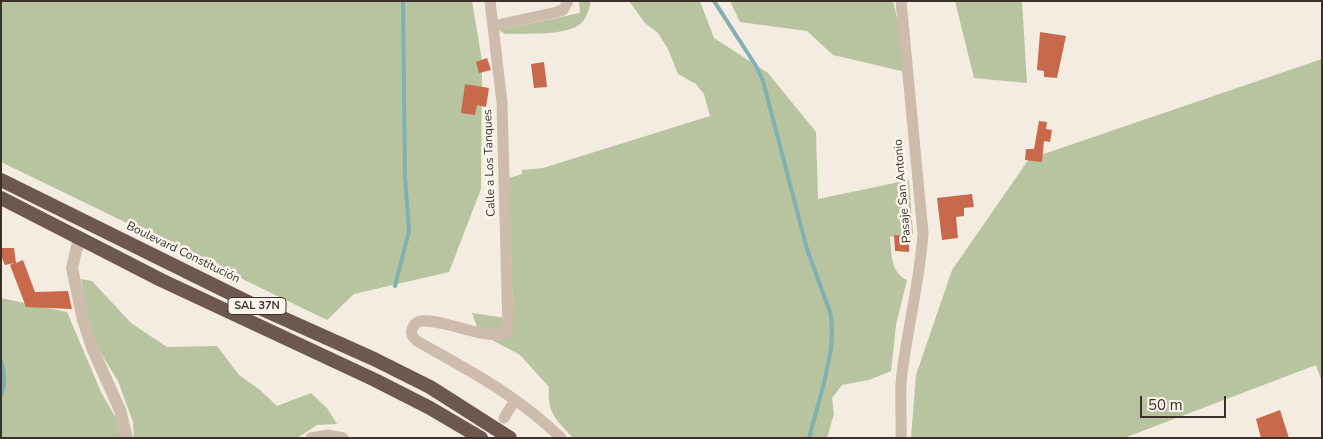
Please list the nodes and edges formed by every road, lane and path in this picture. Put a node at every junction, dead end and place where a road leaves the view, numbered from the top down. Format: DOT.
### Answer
graph roads {
  1 [pos="490,1"];
  2 [pos="568,1"];
  3 [pos="901,1"];
  4 [pos="493,26"];
  5 [pos="1,180"];
  6 [pos="1,198"];
  7 [pos="79,238"];
  8 [pos="515,400"];
  9 [pos="504,418"];
  10 [pos="127,438"];
  11 [pos="312,438"];
  12 [pos="344,438"];
  13 [pos="481,438"];
  14 [pos="510,438"];
  15 [pos="561,438"];
  16 [pos="900,438"];
  1 -- 4 [label="street, Calle a Los Tanques"];
  2 -- 4 [label="street"];
  3 -- 16 [label="street, Pasaje San Antonio"];
  4 -- 8 [label="street, Calle a Los Tanques"];
  5 -- 14 [label="highway, Boulevard Constitución / SAL 37N"];
  6 -- 7 [label="highway, SAL 37N"];
  7 -- 10 [label="street"];
  7 -- 13 [label="highway, SAL 37N"];
  8 -- 9 [label="street"];
  8 -- 15 [label="street"];
  11 -- 12 [label="street"];
}
